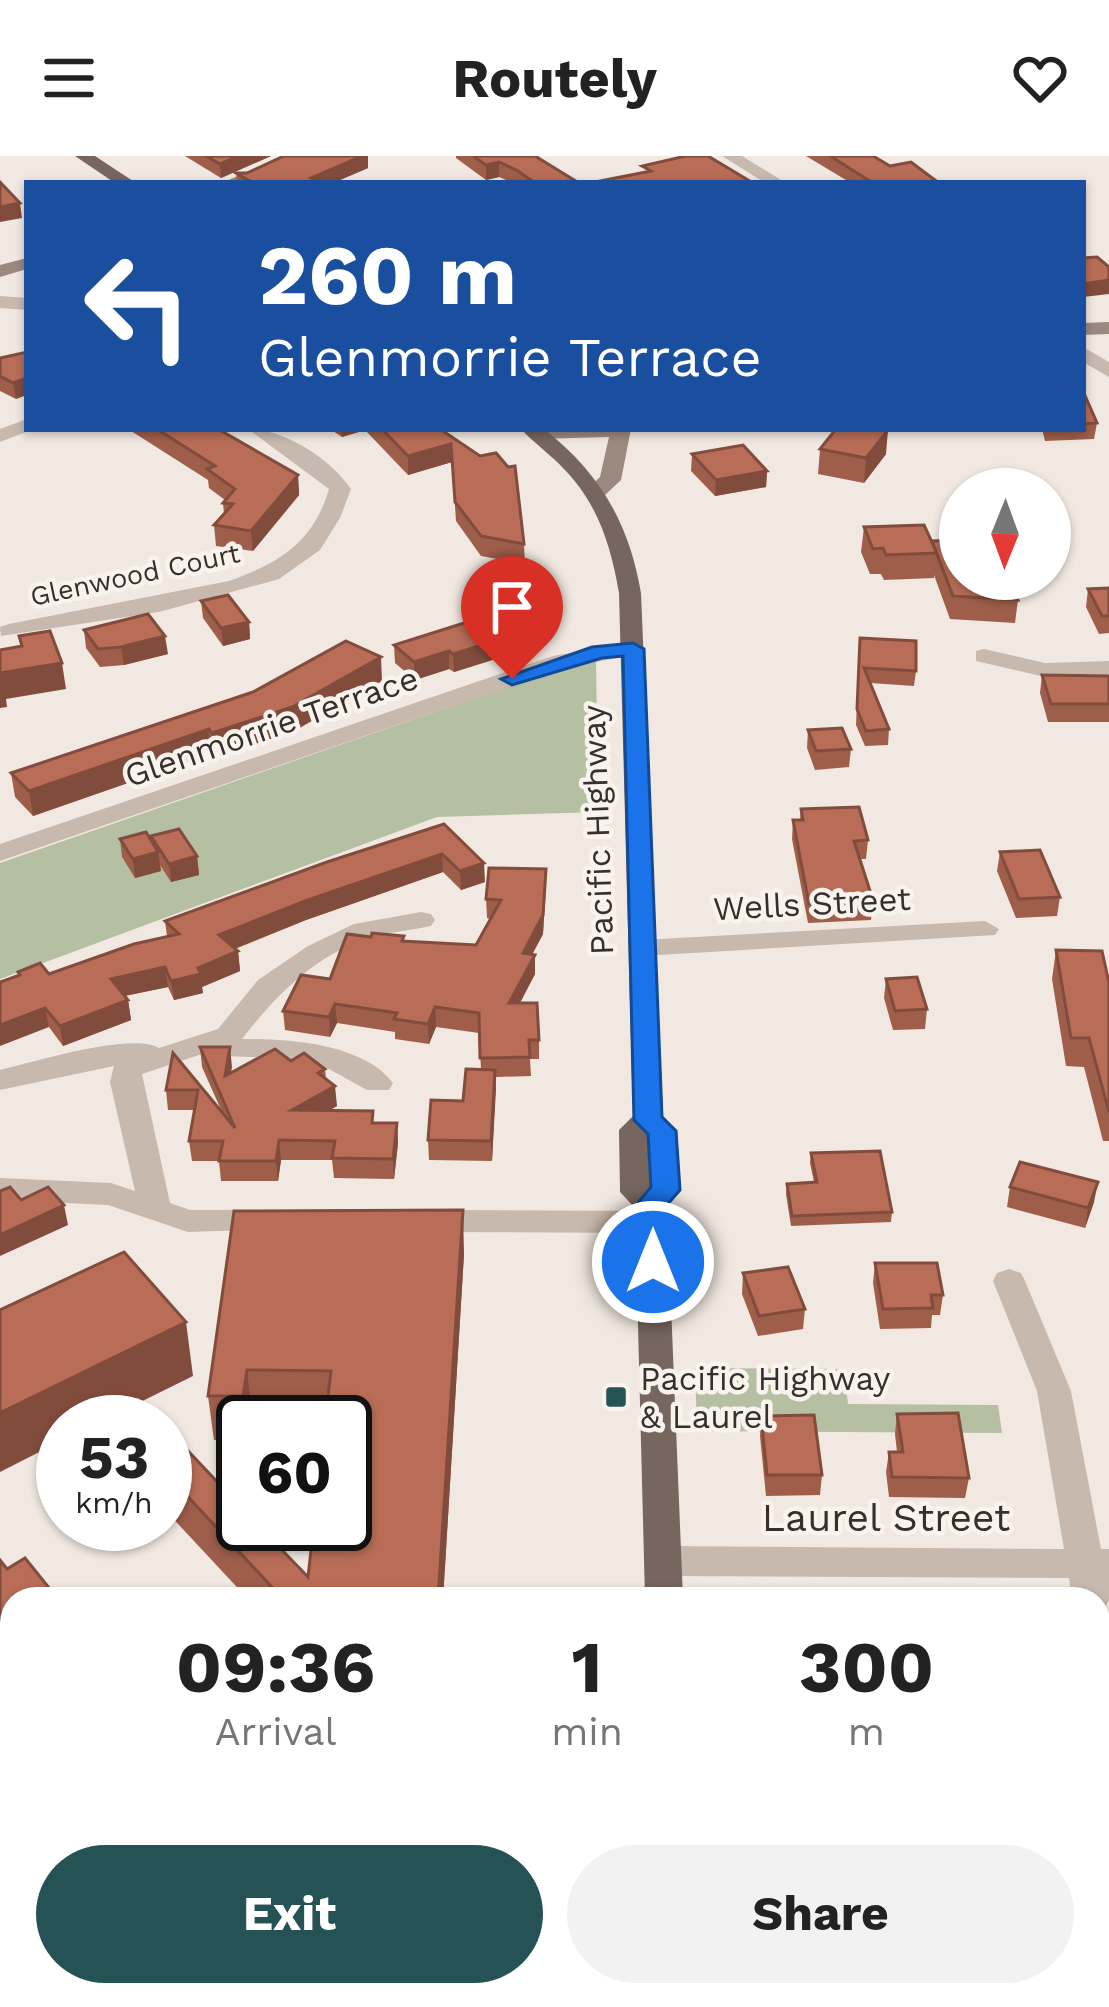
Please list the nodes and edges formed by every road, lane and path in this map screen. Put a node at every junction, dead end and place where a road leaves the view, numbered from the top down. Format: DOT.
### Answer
graph roads {
  1 [pos="83,156"];
  2 [pos="297,156"];
  3 [pos="730,156"];
  4 [pos="122,180"];
  5 [pos="239,180"];
  6 [pos="772,180"];
  7 [pos="263,432"];
  8 [pos="535,432"];
  9 [pos="621,432"];
  10 [pos="596,491"];
  11 [pos="9,631"];
  12 [pos="633,649"];
  13 [pos="984,656"];
  14 [pos="1109,668"];
  15 [pos="0,853"];
  16 [pos="422,920"];
  17 [pos="985,929"];
  18 [pos="642,948"];
  19 [pos="192,1048"];
  20 [pos="0,1080"];
  21 [pos="378,1083"];
  22 [pos="0,1189"];
  23 [pos="156,1212"];
  24 [pos="652,1213"];
  25 [pos="306,1221"];
  26 [pos="400,1221"];
  27 [pos="1009,1281"];
  28 [pos="1095,1575"];
  29 [pos="663,1580"];
  1 -- 4 [label="main road"];
  2 -- 5 [label="street"];
  3 -- 6 [label="street"];
  7 -- 11 [label="street, Glenwood Court"];
  8 -- 10 [label="main road, Pacific Highway"];
  9 -- 10 [label="street"];
  10 -- 12 [label="main road, Pacific Highway"];
  12 -- 15 [label="street, Glenmorrie Terrace"];
  12 -- 18 [label="main road, Pacific Highway"];
  13 -- 14 [label="street"];
  16 -- 19 [label="street"];
  17 -- 18 [label="street, Wells Street"];
  18 -- 24 [label="main road, Pacific Highway"];
  19 -- 20 [label="street"];
  19 -- 21 [label="street"];
  19 -- 23 [label="street"];
  22 -- 23 [label="street"];
  23 -- 25 [label="street"];
  24 -- 26 [label="street"];
  24 -- 29 [label="main road, Pacific Highway"];
  27 -- 28 [label="street"];
  28 -- 29 [label="street, Laurel Street"];
}
